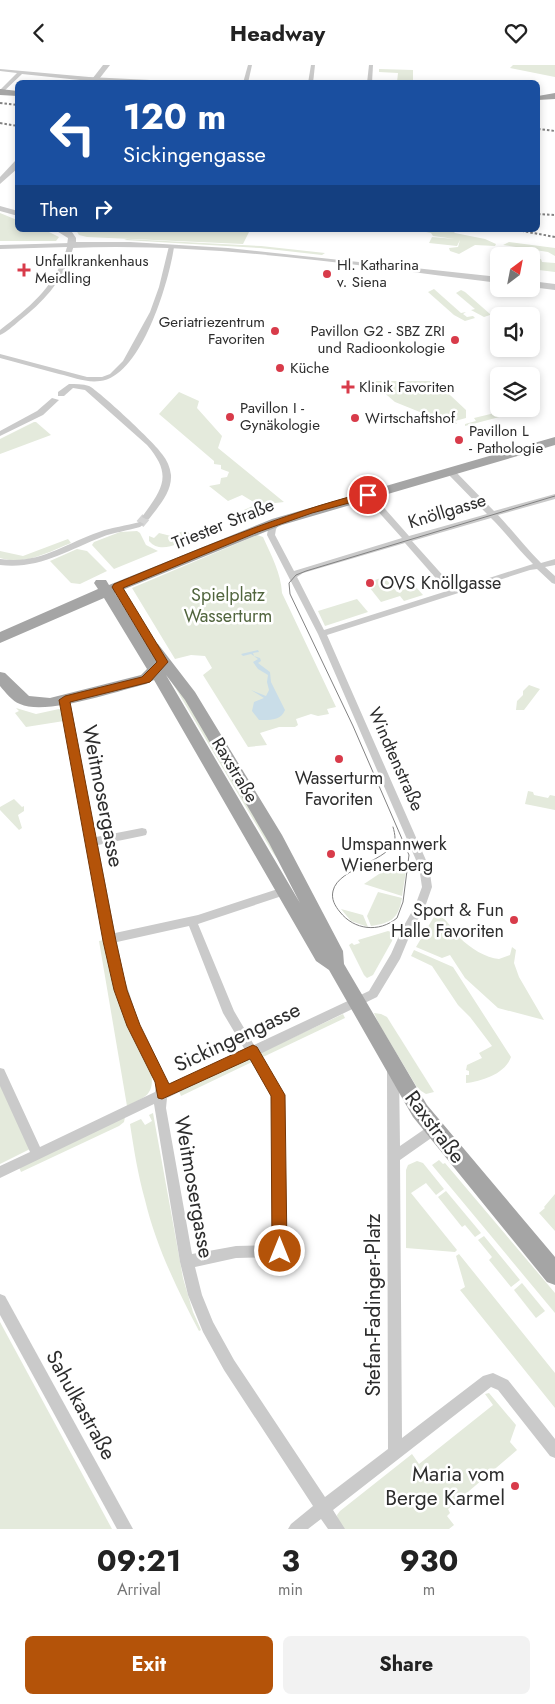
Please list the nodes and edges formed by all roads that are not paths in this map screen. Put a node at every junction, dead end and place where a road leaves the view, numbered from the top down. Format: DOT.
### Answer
graph roads {
  1 [pos="107,65"];
  2 [pos="250,65"];
  3 [pos="313,65"];
  4 [pos="371,65"];
  5 [pos="0,70"];
  6 [pos="21,72"];
  7 [pos="86,80"];
  8 [pos="95,80"];
  9 [pos="246,80"];
  10 [pos="310,80"];
  11 [pos="369,80"];
  12 [pos="0,92"];
  13 [pos="15,93"];
  14 [pos="555,98"];
  15 [pos="540,99"];
  16 [pos="15,166"];
  17 [pos="0,182"];
  18 [pos="0,208"];
  19 [pos="15,213"];
  20 [pos="64,232"];
  21 [pos="71,245"];
  22 [pos="0,247"];
  23 [pos="171,247"];
  24 [pos="490,279"];
  25 [pos="540,285"];
  26 [pos="555,287"];
  27 [pos="0,333"];
  28 [pos="0,357"];
  29 [pos="555,433"];
  30 [pos="0,434"];
  31 [pos="555,441"];
  32 [pos="450,471"];
  33 [pos="368,495"];
  34 [pos="555,495"];
  35 [pos="492,514"];
  36 [pos="146,517"];
  37 [pos="277,522"];
  38 [pos="140,524"];
  39 [pos="408,540"];
  40 [pos="0,562"];
  41 [pos="555,562"];
  42 [pos="540,566"];
  43 [pos="292,576"];
  44 [pos="555,581"];
  45 [pos="109,585"];
  46 [pos="453,592"];
  47 [pos="0,626"];
  48 [pos="322,634"];
  49 [pos="0,638"];
  50 [pos="155,671"];
  51 [pos="0,677"];
  52 [pos="65,700"];
  53 [pos="142,833"];
  54 [pos="92,842"];
  55 [pos="284,891"];
  56 [pos="192,921"];
  57 [pos="109,939"];
  58 [pos="335,965"];
  59 [pos="356,1003"];
  60 [pos="253,1051"];
  61 [pos="393,1067"];
  62 [pos="0,1073"];
  63 [pos="162,1093"];
  64 [pos="433,1130"];
  65 [pos="36,1154"];
  66 [pos="394,1157"];
  67 [pos="0,1172"];
  68 [pos="187,1263"];
  69 [pos="555,1274"];
  70 [pos="0,1301"];
  71 [pos="555,1451"];
  72 [pos="395,1453"];
  73 [pos="324,1509"];
  74 [pos="125,1529"];
  75 [pos="296,1529"];
  76 [pos="337,1529"];
  1 -- 8 [label="street"];
  2 -- 9 [label="street"];
  3 -- 10 [label="street"];
  4 -- 11 [label="street"];
  5 -- 6 [label="street"];
  6 -- 7 [label="street"];
  6 -- 12 [label="street"];
  12 -- 13 [label="main road"];
  14 -- 15 [label="main road"];
  16 -- 17 [label="street"];
  18 -- 19 [label="street"];
  20 -- 21 [label="street"];
  21 -- 22 [label="street"];
  21 -- 23 [label="street"];
  21 -- 27 [label="street"];
  23 -- 24 [label="street"];
  23 -- 28 [label="street"];
  25 -- 26 [label="street"];
  29 -- 45 [label="main road, Triester Straße"];
  30 -- 36 [label="street"];
  31 -- 32 [label="main road, Triester Straße"];
  32 -- 33 [label="main road, Triester Straße"];
  32 -- 35 [label="street"];
  33 -- 37 [label="main road, Triester Straße"];
  33 -- 39 [label="street"];
  34 -- 35 [label="street, Knöllgasse"];
  35 -- 39 [label="street, Knöllgasse"];
  35 -- 42 [label="street"];
  37 -- 43 [label="street, Windtenstraße"];
  37 -- 45 [label="main road, Triester Straße"];
  38 -- 40 [label="street"];
  39 -- 43 [label="street, Knöllgasse"];
  39 -- 46 [label="street"];
  41 -- 42 [label="street"];
  42 -- 44 [label="street"];
  42 -- 46 [label="street"];
  43 -- 48 [label="street, Windtenstraße"];
  45 -- 47 [label="main road, Triester Straße"];
  45 -- 49 [label="main road, Triester Straße"];
  45 -- 50 [label="main road, Raxstraße"];
  46 -- 48 [label="street"];
  48 -- 59 [label="street, Windtenstraße"];
  50 -- 52 [label="main road"];
  50 -- 55 [label="main road, Raxstraße"];
  50 -- 58 [label="main road, Raxstraße"];
  51 -- 52 [label="main road"];
  52 -- 54 [label="street, Weitmosergasse"];
  53 -- 54 [label="street"];
  54 -- 57 [label="street, Weitmosergasse"];
  55 -- 56 [label="street"];
  55 -- 58 [label="main road, Raxstraße"];
  56 -- 57 [label="street"];
  56 -- 60 [label="street"];
  57 -- 63 [label="street, Weitmosergasse"];
  58 -- 59 [label="main road, Raxstraße"];
  59 -- 60 [label="street, Sickingengasse"];
  59 -- 61 [label="main road, Raxstraße"];
  60 -- 63 [label="street, Sickingengasse"];
  60 -- 68 [label="street"];
  61 -- 64 [label="main road, Raxstraße"];
  61 -- 66 [label="street, Stefan-Fadinger-Platz"];
  62 -- 65 [label="street"];
  63 -- 65 [label="street, Sickingengasse"];
  63 -- 68 [label="street, Weitmosergasse"];
  64 -- 66 [label="street"];
  64 -- 69 [label="main road, Raxstraße"];
  65 -- 67 [label="street, Sickingengasse"];
  66 -- 72 [label="street, Stefan-Fadinger-Platz"];
  68 -- 73 [label="street, Weitmosergasse"];
  70 -- 74 [label="street, Sahulkastraße"];
  71 -- 72 [label="street"];
  72 -- 73 [label="street"];
  73 -- 75 [label="street"];
  73 -- 76 [label="street"];
}
